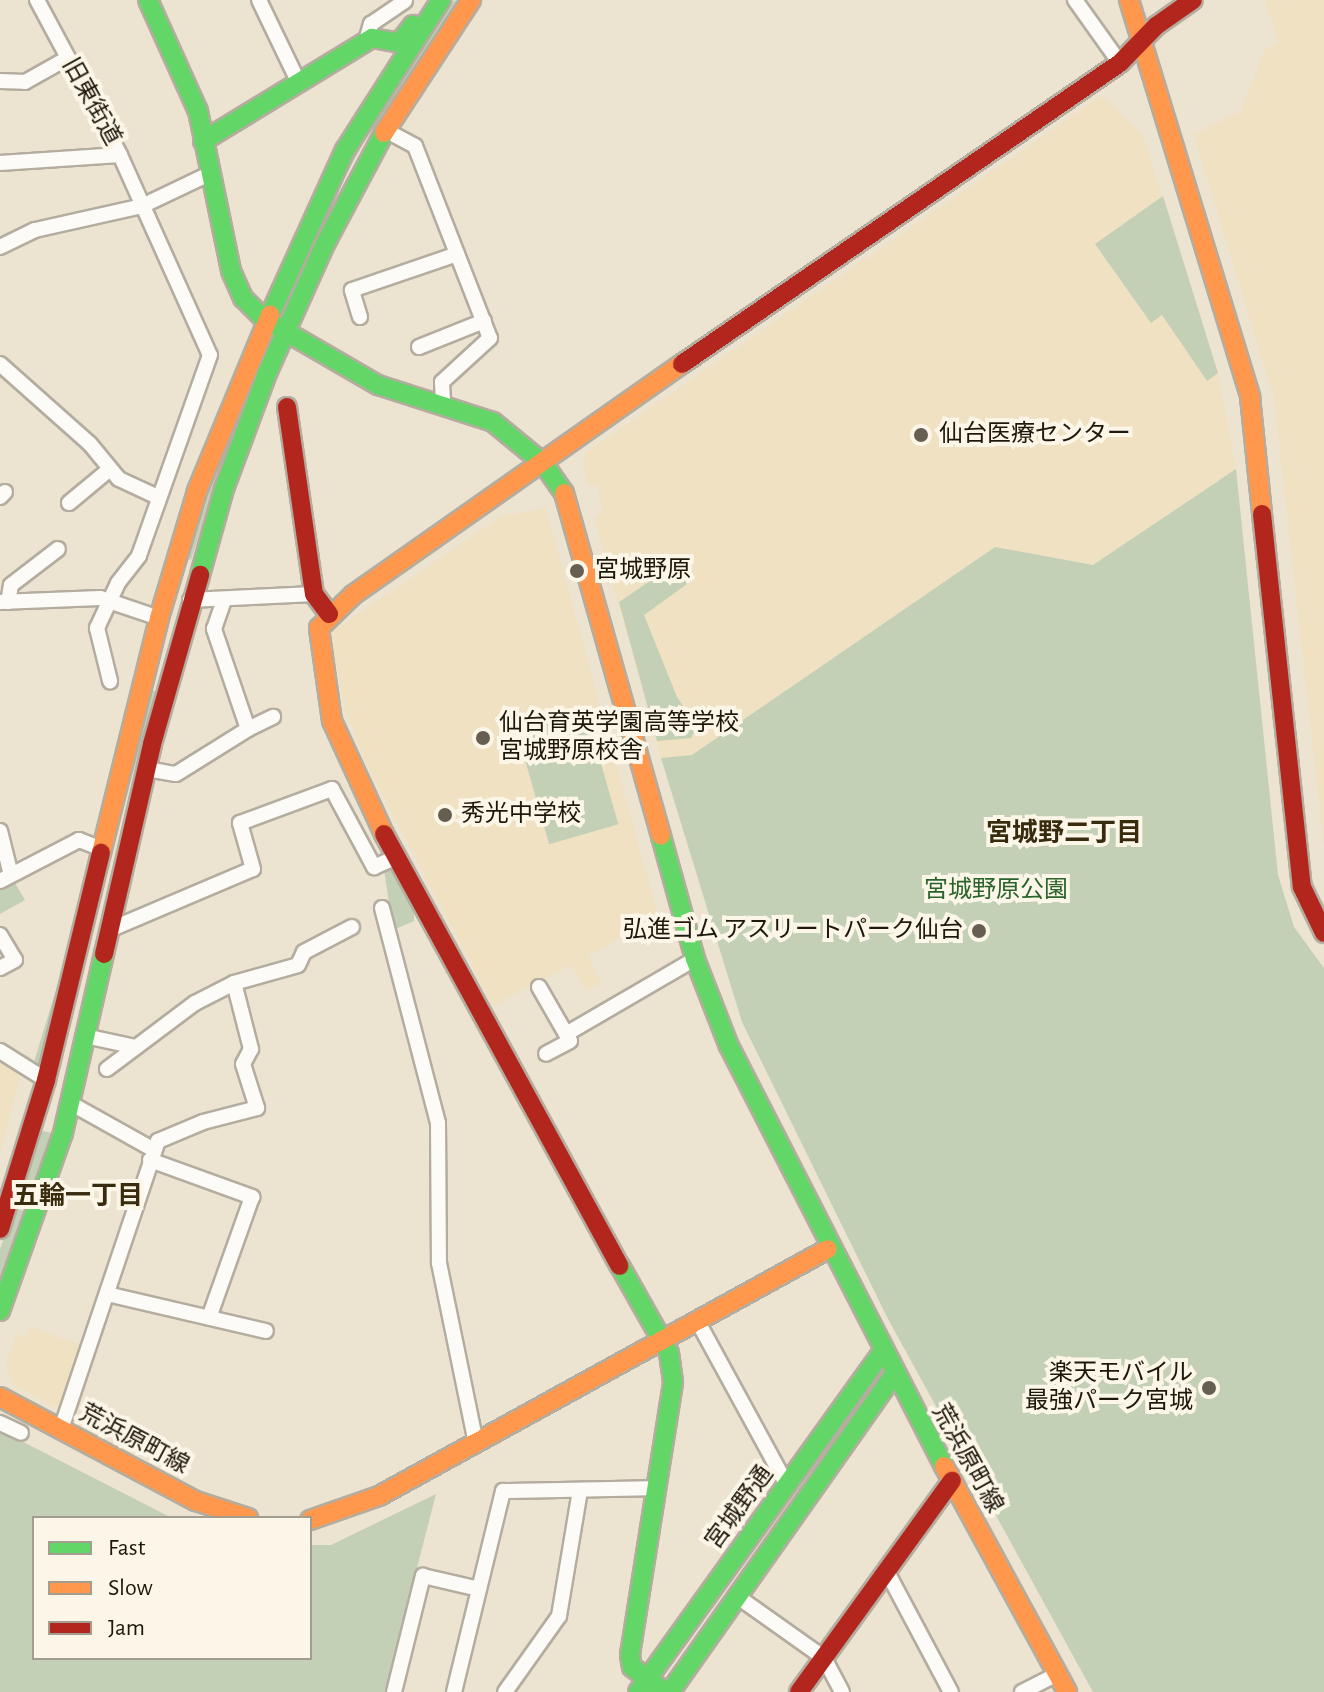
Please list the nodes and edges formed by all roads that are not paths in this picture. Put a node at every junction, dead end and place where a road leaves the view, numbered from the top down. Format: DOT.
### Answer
graph roads {
  1 [pos="37,0"];
  2 [pos="148,0"];
  3 [pos="259,0"];
  4 [pos="438,0"];
  5 [pos="471,0"];
  6 [pos="1075,0"];
  7 [pos="1129,0"];
  8 [pos="1193,0"];
  9 [pos="405,1"];
  10 [pos="366,41"];
  11 [pos="1142,41"];
  12 [pos="66,59"];
  13 [pos="1120,63"];
  14 [pos="0,81"];
  15 [pos="298,81"];
  16 [pos="385,130"];
  17 [pos="203,141"];
  18 [pos="345,150"];
  19 [pos="120,155"];
  20 [pos="0,163"];
  21 [pos="209,174"];
  22 [pos="142,206"];
  23 [pos="0,247"];
  24 [pos="457,254"];
  25 [pos="360,317"];
  26 [pos="264,319"];
  27 [pos="484,321"];
  28 [pos="286,331"];
  29 [pos="419,347"];
  30 [pos="0,364"];
  31 [pos="443,403"];
  32 [pos="287,407"];
  33 [pos="543,463"];
  34 [pos="110,469"];
  35 [pos="158,497"];
  36 [pos="69,503"];
  37 [pos="58,549"];
  38 [pos="314,594"];
  39 [pos="110,600"];
  40 [pos="190,600"];
  41 [pos="224,600"];
  42 [pos="4,602"];
  43 [pos="329,614"];
  44 [pos="159,618"];
  45 [pos="110,681"];
  46 [pos="273,717"];
  47 [pos="248,729"];
  48 [pos="147,769"];
  49 [pos="0,831"];
  50 [pos="102,849"];
  51 [pos="396,857"];
  52 [pos="6,878"];
  53 [pos="382,908"];
  54 [pos="352,927"];
  55 [pos="109,930"];
  56 [pos="1324,933"];
  57 [pos="0,935"];
  58 [pos="695,959"];
  59 [pos="0,968"];
  60 [pos="234,983"];
  61 [pos="539,987"];
  62 [pos="566,1034"];
  63 [pos="85,1036"];
  64 [pos="136,1047"];
  65 [pos="0,1051"];
  66 [pos="546,1054"];
  67 [pos="107,1069"];
  68 [pos="46,1080"];
  69 [pos="70,1103"];
  70 [pos="152,1155"];
  71 [pos="0,1229"];
  72 [pos="828,1249"];
  73 [pos="107,1294"];
  74 [pos="0,1311"];
  75 [pos="209,1318"];
  76 [pos="698,1322"];
  77 [pos="266,1331"];
  78 [pos="665,1340"];
  79 [pos="882,1353"];
  80 [pos="894,1374"];
  81 [pos="0,1397"];
  82 [pos="0,1423"];
  83 [pos="61,1429"];
  84 [pos="21,1433"];
  85 [pos="476,1444"];
  86 [pos="952,1481"];
  87 [pos="787,1485"];
  88 [pos="655,1488"];
  89 [pos="580,1491"];
  90 [pos="242,1516"];
  91 [pos="312,1519"];
  92 [pos="886,1570"];
  93 [pos="479,1589"];
  94 [pos="738,1597"];
  95 [pos="824,1658"];
  96 [pos="1057,1674"];
  97 [pos="643,1686"];
  98 [pos="394,1692"];
  99 [pos="454,1692"];
  100 [pos="505,1692"];
  101 [pos="668,1692"];
  102 [pos="799,1692"];
  103 [pos="842,1692"];
  104 [pos="951,1692"];
  105 [pos="1022,1692"];
  106 [pos="1067,1692"];
  1 -- 12 [label="street, 旧東街道"];
  2 -- 17 [label="street"];
  3 -- 15 [label="street"];
  4 -- 10 [label="street"];
  4 -- 18 [label="street"];
  5 -- 16 [label="street"];
  6 -- 13 [label="street"];
  7 -- 11 [label="street"];
  8 -- 11 [label="street"];
  9 -- 10 [label="street"];
  10 -- 15 [label="street"];
  10 -- 18 [label="street"];
  11 -- 13 [label="street"];
  11 -- 56 [label="street"];
  12 -- 14 [label="street"];
  12 -- 19 [label="street, 旧東街道"];
  13 -- 33 [label="street"];
  15 -- 17 [label="street"];
  16 -- 24 [label="street"];
  16 -- 28 [label="street"];
  17 -- 21 [label="street"];
  18 -- 26 [label="street"];
  19 -- 20 [label="street"];
  19 -- 22 [label="street, 旧東街道"];
  21 -- 22 [label="street"];
  21 -- 26 [label="street"];
  22 -- 23 [label="street"];
  22 -- 35 [label="street, 旧東街道"];
  24 -- 25 [label="street"];
  24 -- 27 [label="street"];
  26 -- 28 [label="street, 荒浜原町線"];
  26 -- 44 [label="street"];
  27 -- 29 [label="street"];
  27 -- 31 [label="street"];
  28 -- 31 [label="street, 荒浜原町線"];
  28 -- 40 [label="street"];
  30 -- 34 [label="street"];
  31 -- 33 [label="street, 荒浜原町線"];
  32 -- 38 [label="street"];
  33 -- 43 [label="street"];
  33 -- 58 [label="street, 荒浜原町線"];
  34 -- 35 [label="street"];
  34 -- 36 [label="street"];
  35 -- 39 [label="street, 旧東街道"];
  37 -- 42 [label="street"];
  38 -- 41 [label="street"];
  38 -- 43 [label="street"];
  39 -- 42 [label="street"];
  39 -- 44 [label="street"];
  39 -- 45 [label="street, 旧東街道"];
  40 -- 41 [label="street"];
  40 -- 48 [label="street"];
  41 -- 47 [label="street"];
  43 -- 51 [label="street"];
  44 -- 50 [label="street"];
  46 -- 47 [label="street"];
  47 -- 48 [label="street"];
  48 -- 55 [label="street"];
  49 -- 52 [label="street"];
  50 -- 52 [label="street"];
  50 -- 68 [label="street"];
  51 -- 55 [label="street"];
  51 -- 78 [label="street"];
  53 -- 85 [label="street"];
  54 -- 60 [label="street"];
  55 -- 63 [label="street"];
  57 -- 59 [label="street"];
  58 -- 62 [label="street"];
  58 -- 72 [label="street, 荒浜原町線"];
  60 -- 64 [label="street"];
  60 -- 70 [label="street"];
  61 -- 62 [label="street"];
  62 -- 66 [label="street"];
  63 -- 64 [label="street"];
  63 -- 69 [label="street"];
  64 -- 67 [label="street"];
  65 -- 68 [label="street"];
  68 -- 71 [label="street"];
  69 -- 70 [label="street"];
  69 -- 74 [label="street"];
  70 -- 73 [label="street"];
  70 -- 75 [label="street"];
  72 -- 76 [label="street"];
  72 -- 79 [label="street, 荒浜原町線"];
  73 -- 75 [label="street"];
  73 -- 83 [label="street"];
  75 -- 77 [label="street"];
  76 -- 78 [label="street"];
  76 -- 87 [label="street"];
  78 -- 85 [label="street"];
  78 -- 88 [label="street"];
  79 -- 80 [label="street, 荒浜原町線"];
  79 -- 87 [label="street, 宮城野通"];
  80 -- 86 [label="street, 荒浜原町線"];
  80 -- 94 [label="street, 宮城野通"];
  81 -- 83 [label="street, 荒浜原町線"];
  82 -- 84 [label="street"];
  83 -- 90 [label="street, 荒浜原町線"];
  85 -- 91 [label="street"];
  86 -- 92 [label="street"];
  86 -- 96 [label="street, 荒浜原町線"];
  87 -- 97 [label="street, 宮城野通"];
  88 -- 89 [label="street"];
  88 -- 97 [label="street"];
  89 -- 93 [label="street"];
  89 -- 100 [label="street"];
  92 -- 95 [label="street"];
  92 -- 104 [label="street"];
  93 -- 98 [label="street"];
  93 -- 99 [label="street"];
  94 -- 95 [label="street"];
  94 -- 101 [label="street, 宮城野通"];
  95 -- 102 [label="street"];
  95 -- 103 [label="street"];
  96 -- 105 [label="street"];
  96 -- 106 [label="street, 荒浜原町線"];
  97 -- 101 [label="street"];
}
